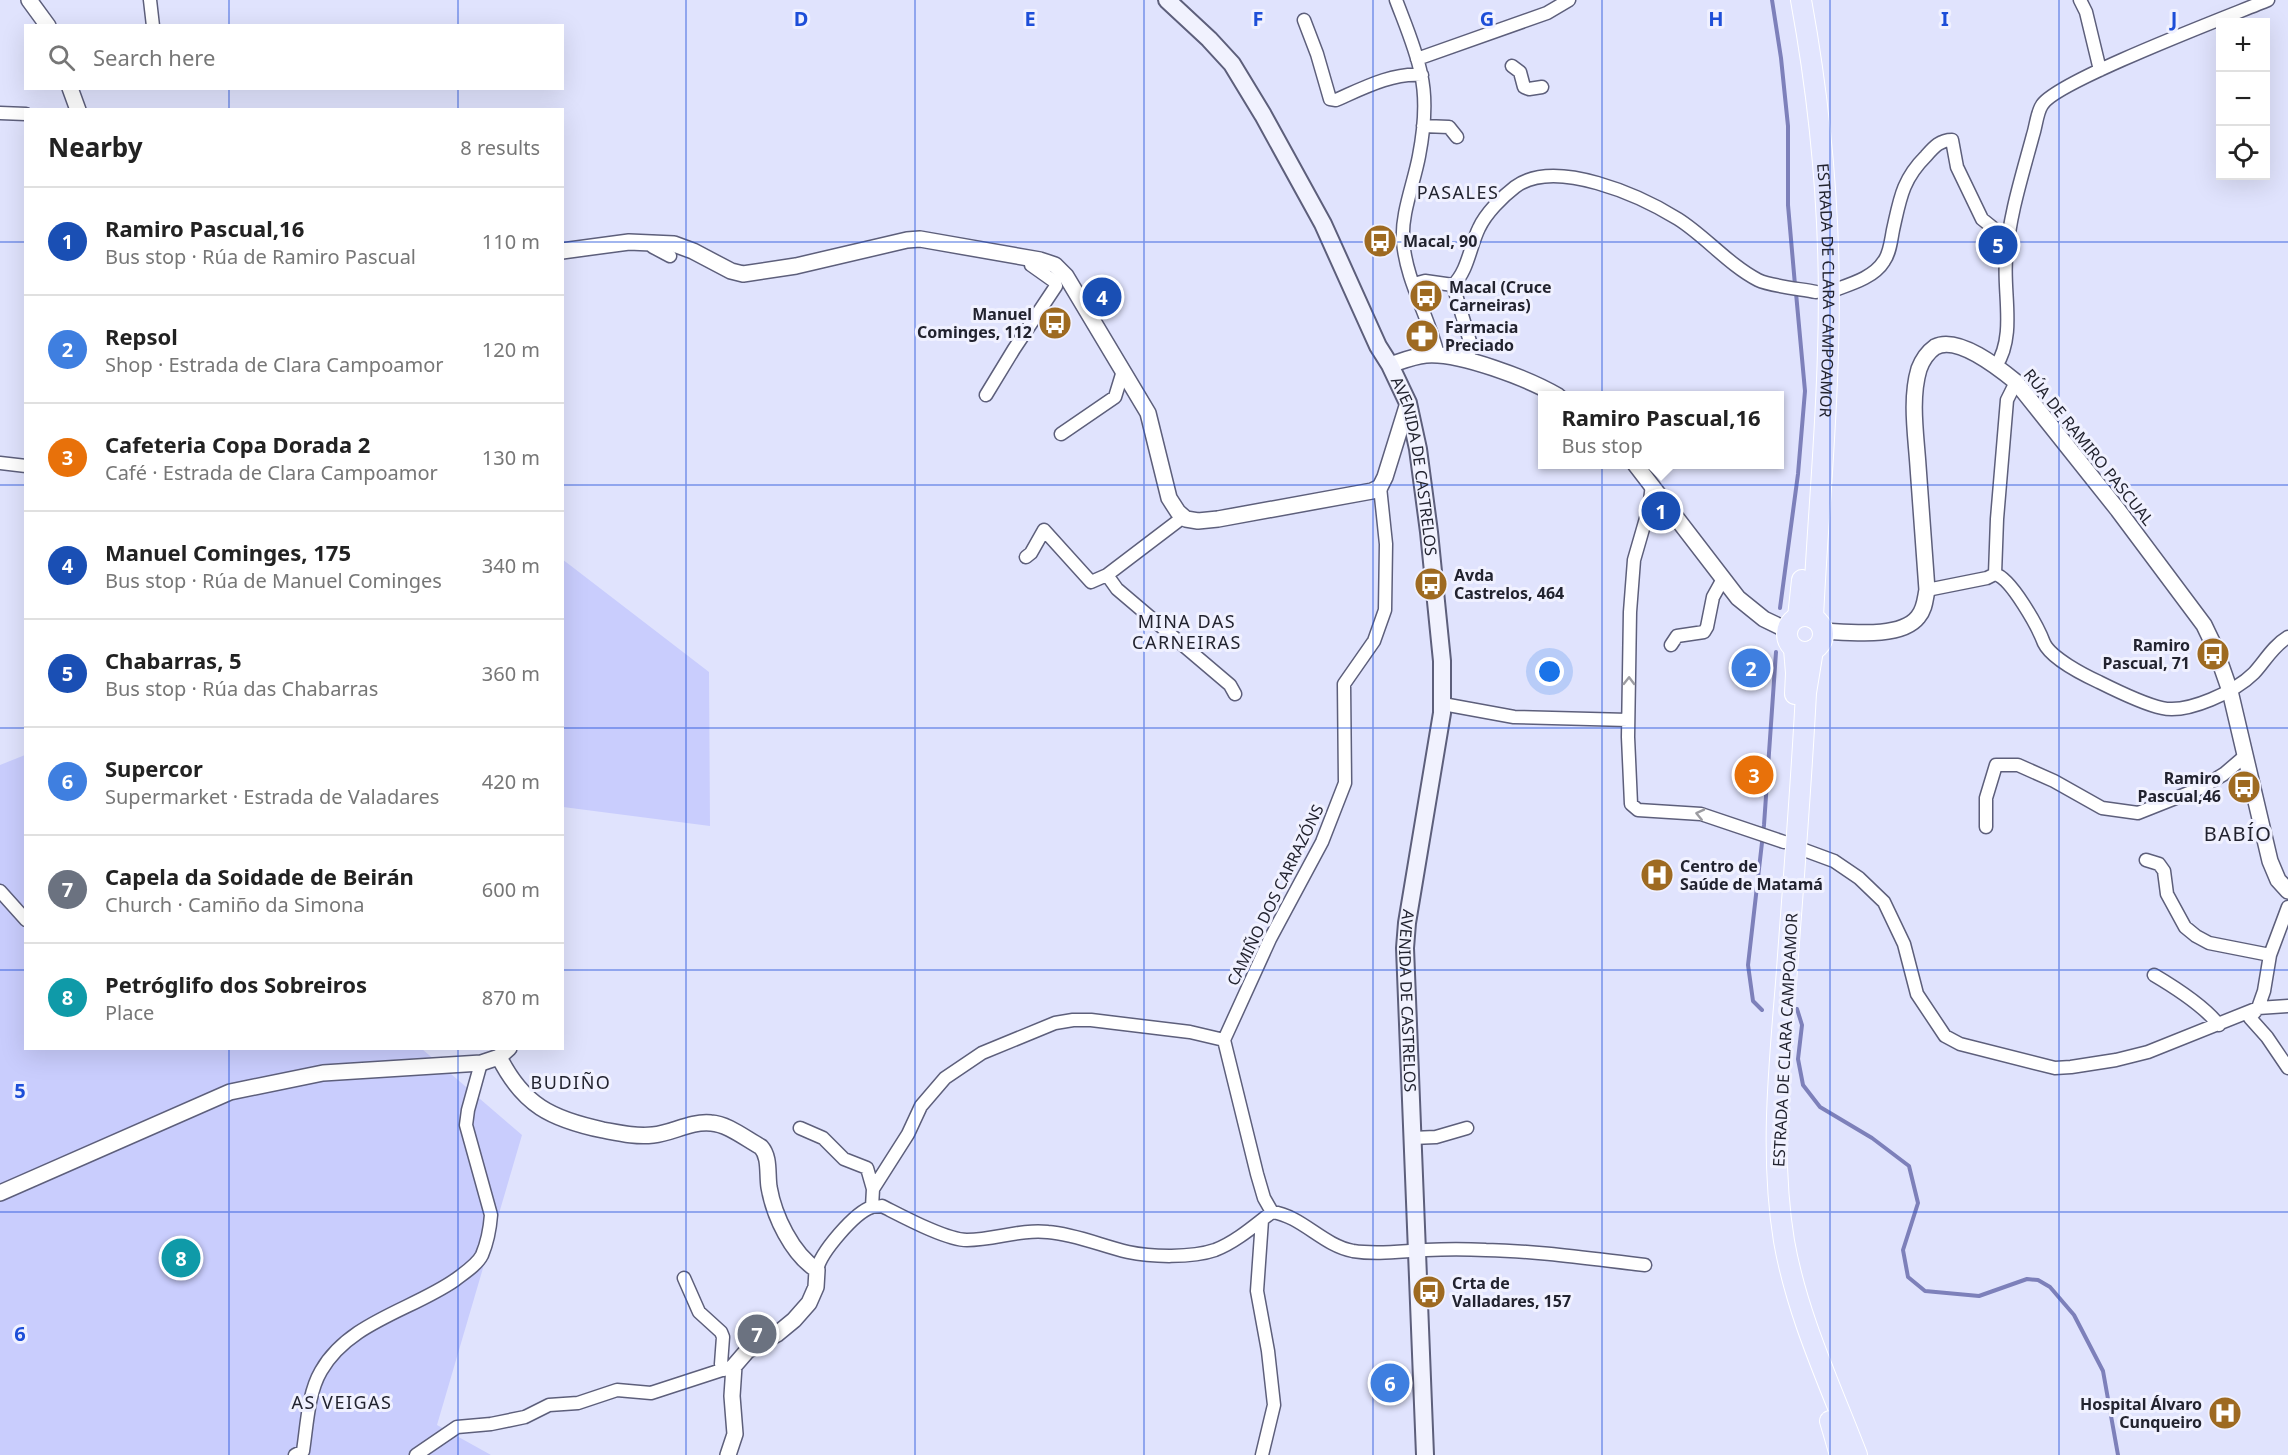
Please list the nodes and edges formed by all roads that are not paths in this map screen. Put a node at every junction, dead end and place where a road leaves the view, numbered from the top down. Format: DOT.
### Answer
graph roads {
  1 [pos="29,0"];
  2 [pos="150,0"];
  3 [pos="1167,0"];
  4 [pos="1396,0"];
  5 [pos="1569,0"];
  6 [pos="1789,0"];
  7 [pos="1801,0"];
  8 [pos="2080,0"];
  9 [pos="2268,0"];
  10 [pos="1304,20"];
  11 [pos="47,24"];
  12 [pos="153,24"];
  13 [pos="1417,59"];
  14 [pos="1512,66"];
  15 [pos="2100,70"];
  16 [pos="1422,75"];
  17 [pos="1542,87"];
  18 [pos="71,90"];
  19 [pos="78,108"];
  20 [pos="0,113"];
  21 [pos="24,114"];
  22 [pos="1424,126"];
  23 [pos="1457,137"];
  24 [pos="2008,240"];
  25 [pos="653,242"];
  26 [pos="564,252"];
  27 [pos="670,255"];
  28 [pos="1031,258"];
  29 [pos="1414,284"];
  30 [pos="1453,285"];
  31 [pos="1816,291"];
  32 [pos="1438,355"];
  33 [pos="1467,361"];
  34 [pos="1390,365"];
  35 [pos="1996,366"];
  36 [pos="1123,371"];
  37 [pos="2016,382"];
  38 [pos="1548,391"];
  39 [pos="986,395"];
  40 [pos="1408,403"];
  41 [pos="1061,434"];
  42 [pos="0,463"];
  43 [pos="24,466"];
  44 [pos="1638,469"];
  45 [pos="1652,485"];
  46 [pos="1380,487"];
  47 [pos="1182,515"];
  48 [pos="1026,557"];
  49 [pos="1995,574"];
  50 [pos="1107,575"];
  51 [pos="1723,579"];
  52 [pos="1927,590"];
  53 [pos="1805,624"];
  54 [pos="2288,637"];
  55 [pos="1671,645"];
  56 [pos="1804,650"];
  57 [pos="2230,691"];
  58 [pos="1235,694"];
  59 [pos="1443,704"];
  60 [pos="1628,720"];
  61 [pos="2245,756"];
  62 [pos="1986,827"];
  63 [pos="1783,842"];
  64 [pos="2146,860"];
  65 [pos="0,891"];
  66 [pos="2288,891"];
  67 [pos="2288,907"];
  68 [pos="24,918"];
  69 [pos="2270,955"];
  70 [pos="2154,975"];
  71 [pos="2288,1006"];
  72 [pos="2258,1008"];
  73 [pos="2218,1025"];
  74 [pos="1224,1040"];
  75 [pos="504,1053"];
  76 [pos="481,1064"];
  77 [pos="2288,1068"];
  78 [pos="800,1128"];
  79 [pos="1467,1128"];
  80 [pos="1412,1138"];
  81 [pos="873,1189"];
  82 [pos="0,1193"];
  83 [pos="872,1207"];
  84 [pos="1267,1216"];
  85 [pos="1417,1251"];
  86 [pos="1646,1264"];
  87 [pos="817,1270"];
  88 [pos="684,1278"];
  89 [pos="729,1368"];
  90 [pos="295,1455"];
  91 [pos="416,1455"];
  92 [pos="728,1455"];
  93 [pos="1262,1455"];
  94 [pos="1425,1455"];
  95 [pos="1840,1455"];
  96 [pos="1857,1455"];
  1 -- 11 [label="street"];
  2 -- 12 [label="street"];
  3 -- 34 [label="main road, AVENIDA DE CASTRELOS"];
  4 -- 13 [label="street"];
  5 -- 13 [label="street"];
  6 -- 31 [label="main road, ESTRADA DE CLARA CAMPOAMOR"];
  7 -- 31 [label="main road, ESTRADA DE CLARA CAMPOAMOR"];
  8 -- 15 [label="street"];
  9 -- 15 [label="street"];
  10 -- 16 [label="street"];
  13 -- 16 [label="street"];
  14 -- 17 [label="street"];
  15 -- 24 [label="street"];
  16 -- 22 [label="street"];
  18 -- 19 [label="street"];
  20 -- 21 [label="street"];
  22 -- 23 [label="street"];
  22 -- 29 [label="street"];
  24 -- 31 [label="street"];
  24 -- 35 [label="street"];
  25 -- 26 [label="street"];
  25 -- 27 [label="street"];
  25 -- 28 [label="street"];
  28 -- 36 [label="street"];
  28 -- 39 [label="street"];
  29 -- 30 [label="street"];
  29 -- 32 [label="street"];
  30 -- 31 [label="street"];
  30 -- 33 [label="street"];
  31 -- 53 [label="main road, ESTRADA DE CLARA CAMPOAMOR"];
  32 -- 33 [label="street"];
  32 -- 34 [label="street"];
  33 -- 38 [label="street"];
  34 -- 40 [label="main road, AVENIDA DE CASTRELOS"];
  35 -- 37 [label="street, RÚA DE RAMIRO PASCUAL"];
  35 -- 52 [label="street, RÚA DE RAMIRO PASCUAL"];
  36 -- 41 [label="street"];
  36 -- 47 [label="street"];
  37 -- 49 [label="street"];
  37 -- 57 [label="street, RÚA DE RAMIRO PASCUAL"];
  40 -- 46 [label="street"];
  40 -- 59 [label="main road, AVENIDA DE CASTRELOS"];
  42 -- 43 [label="street"];
  44 -- 45 [label="street, RÚA DE RAMIRO PASCUAL"];
  45 -- 51 [label="street, RÚA DE RAMIRO PASCUAL"];
  60 -- 45 [label="street, one-way"];
  46 -- 47 [label="street"];
  46 -- 74 [label="street, CAMIÑO DOS CARRAZÓNS"];
  47 -- 50 [label="street"];
  48 -- 50 [label="street"];
  49 -- 52 [label="street"];
  49 -- 57 [label="street"];
  50 -- 58 [label="street"];
  51 -- 53 [label="street, RÚA DE RAMIRO PASCUAL"];
  51 -- 55 [label="street"];
  52 -- 53 [label="street, RÚA DE RAMIRO PASCUAL"];
  53 -- 56 [label="main road, ESTRADA DE CLARA CAMPOAMOR"];
  53 -- 56 [label="main road, ESTRADA DE CLARA CAMPOAMOR"];
  54 -- 57 [label="street"];
  56 -- 63 [label="main road, ESTRADA DE CLARA CAMPOAMOR"];
  57 -- 61 [label="street, RÚA DE RAMIRO PASCUAL"];
  59 -- 60 [label="street"];
  59 -- 80 [label="main road, AVENIDA DE CASTRELOS"];
  63 -- 60 [label="street, one-way"];
  61 -- 62 [label="street"];
  61 -- 66 [label="street, RÚA DE RAMIRO PASCUAL"];
  63 -- 73 [label="street"];
  63 -- 95 [label="main road, ESTRADA DE CLARA CAMPOAMOR"];
  63 -- 96 [label="main road, ESTRADA DE CLARA CAMPOAMOR"];
  64 -- 69 [label="street"];
  65 -- 68 [label="street"];
  67 -- 69 [label="street"];
  69 -- 72 [label="street"];
  70 -- 73 [label="street"];
  71 -- 72 [label="street"];
  72 -- 73 [label="street"];
  72 -- 77 [label="street"];
  74 -- 81 [label="street"];
  74 -- 84 [label="street"];
  75 -- 76 [label="street"];
  75 -- 87 [label="street"];
  76 -- 82 [label="street"];
  76 -- 90 [label="street"];
  78 -- 81 [label="street"];
  79 -- 80 [label="street"];
  80 -- 85 [label="main road, AVENIDA DE CASTRELOS"];
  81 -- 83 [label="street"];
  83 -- 84 [label="street"];
  83 -- 87 [label="street"];
  84 -- 85 [label="street"];
  84 -- 93 [label="street"];
  85 -- 86 [label="street"];
  85 -- 94 [label="main road, AVENIDA DE CASTRELOS"];
  87 -- 89 [label="street"];
  88 -- 89 [label="street"];
  89 -- 91 [label="street"];
  89 -- 92 [label="street"];
}
